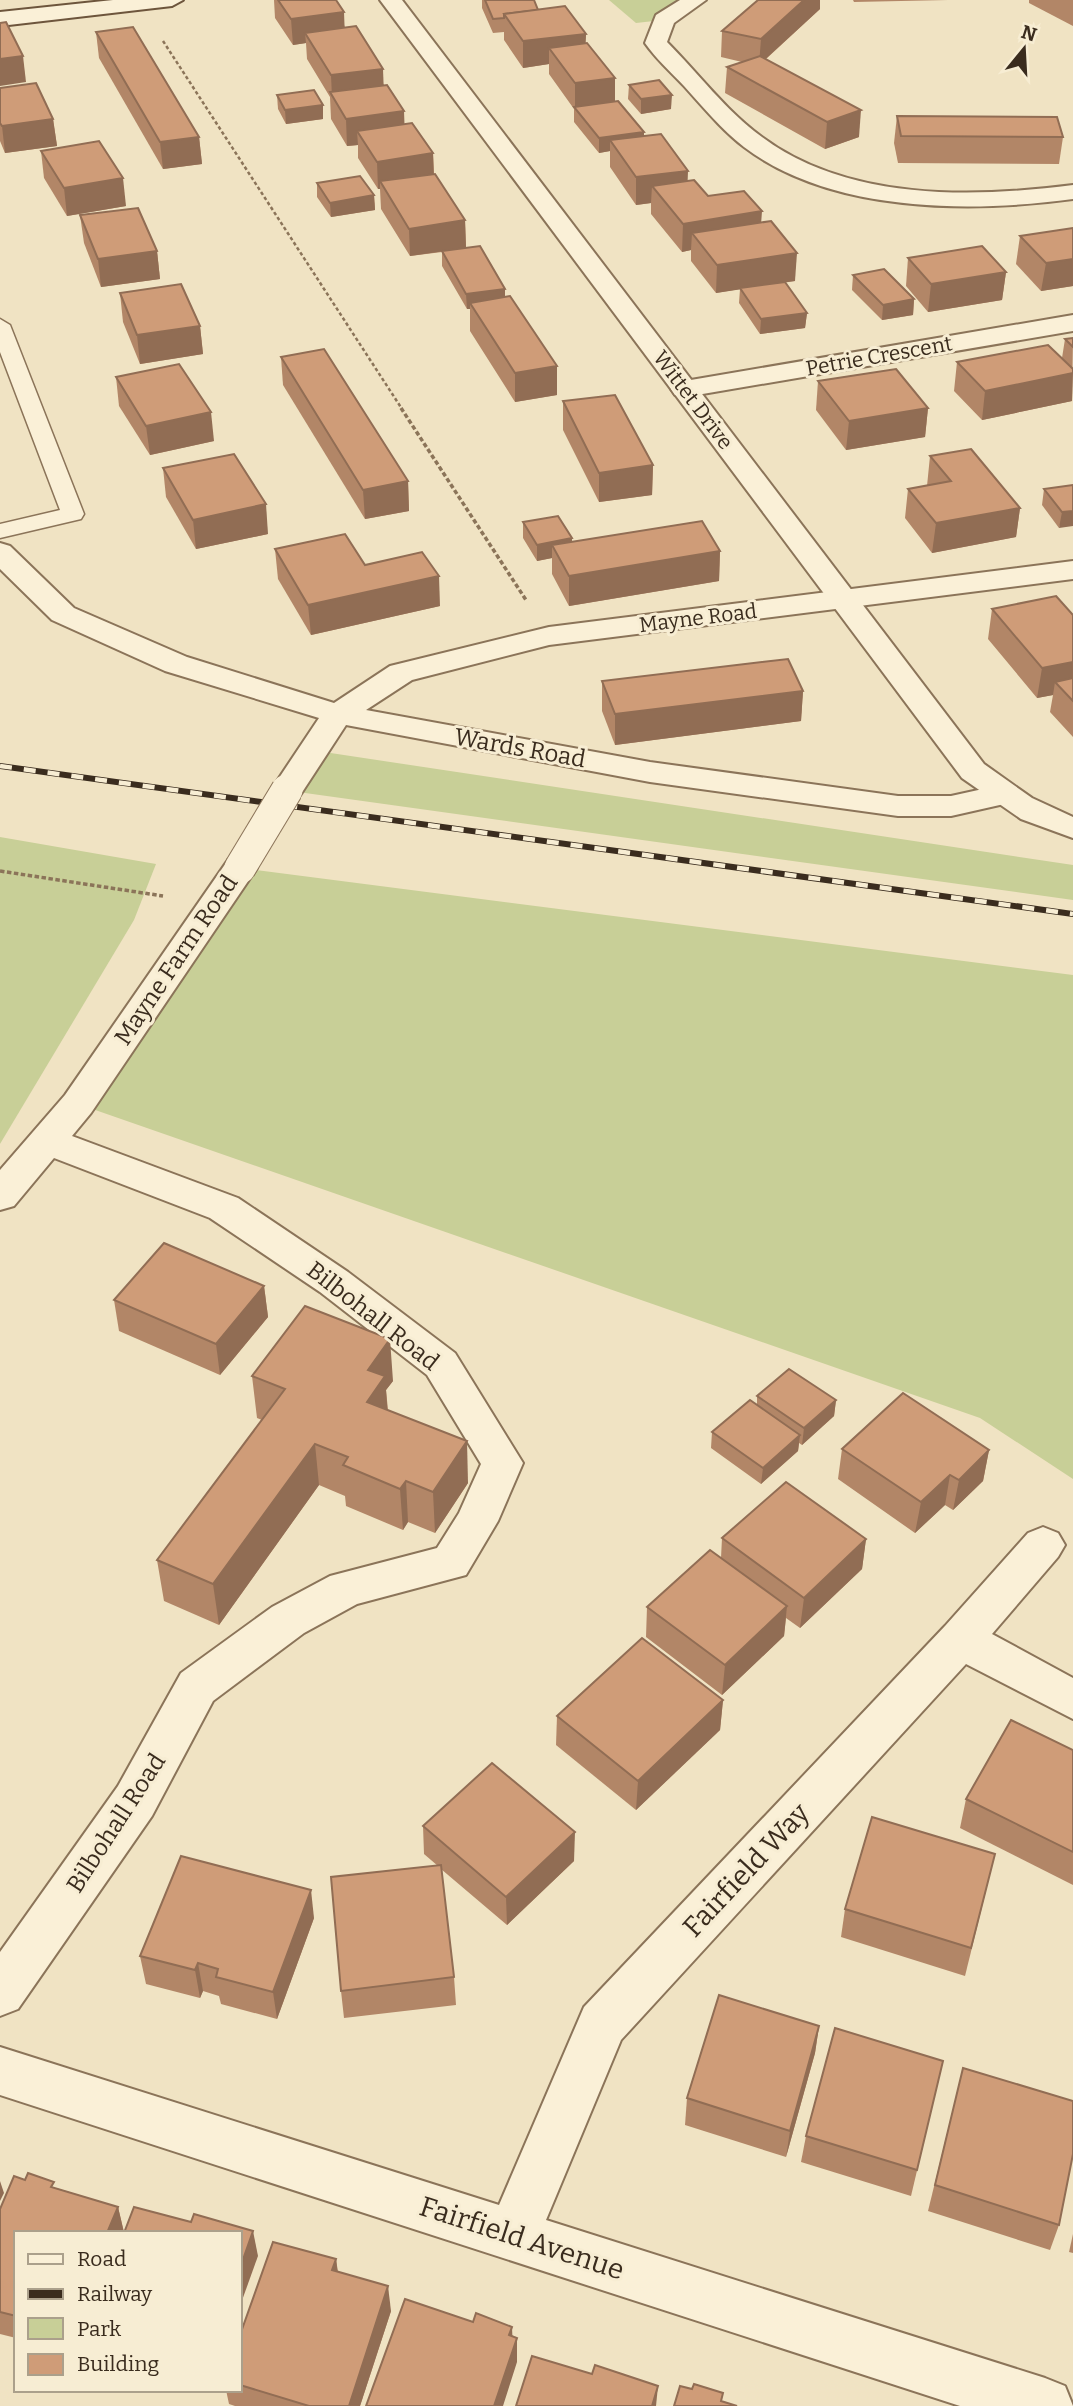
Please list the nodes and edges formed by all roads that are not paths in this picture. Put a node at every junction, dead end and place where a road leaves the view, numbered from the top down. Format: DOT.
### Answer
graph roads {
  1 [pos="172,0"];
  2 [pos="391,0"];
  3 [pos="695,0"];
  4 [pos="0,19"];
  5 [pos="1073,192"];
  6 [pos="1073,323"];
  7 [pos="0,325"];
  8 [pos="685,389"];
  9 [pos="0,531"];
  10 [pos="0,552"];
  11 [pos="1073,570"];
  12 [pos="841,600"];
  13 [pos="338,714"];
  14 [pos="1001,795"];
  15 [pos="1073,828"];
  16 [pos="47,1141"];
  17 [pos="0,1196"];
  18 [pos="1043,1545"];
  19 [pos="961,1639"];
  20 [pos="1073,1700"];
  21 [pos="0,1993"];
  22 [pos="0,2071"];
  23 [pos="513,2235"];
  24 [pos="1045,2406"];
  1 -- 4 [label="street"];
  2 -- 8 [label="street, Wittet Drive"];
  3 -- 5 [label="street"];
  6 -- 8 [label="street, Petrie Crescent"];
  7 -- 9 [label="lane"];
  8 -- 12 [label="street, Wittet Drive"];
  10 -- 13 [label="street, Wards Road"];
  11 -- 12 [label="street, Mayne Road"];
  12 -- 13 [label="street, Mayne Road"];
  12 -- 14 [label="street, Wittet Drive"];
  13 -- 14 [label="street, Wards Road"];
  13 -- 16 [label="street, Mayne Farm Road, bridge"];
  14 -- 15 [label="street"];
  16 -- 17 [label="street, Mayne Farm Road"];
  16 -- 21 [label="street, Bilbohall Road"];
  18 -- 19 [label="street, Fairfield Way"];
  19 -- 20 [label="street"];
  19 -- 23 [label="street, Fairfield Way"];
  22 -- 23 [label="street, Fairfield Avenue"];
  23 -- 24 [label="street, Fairfield Avenue"];
}
